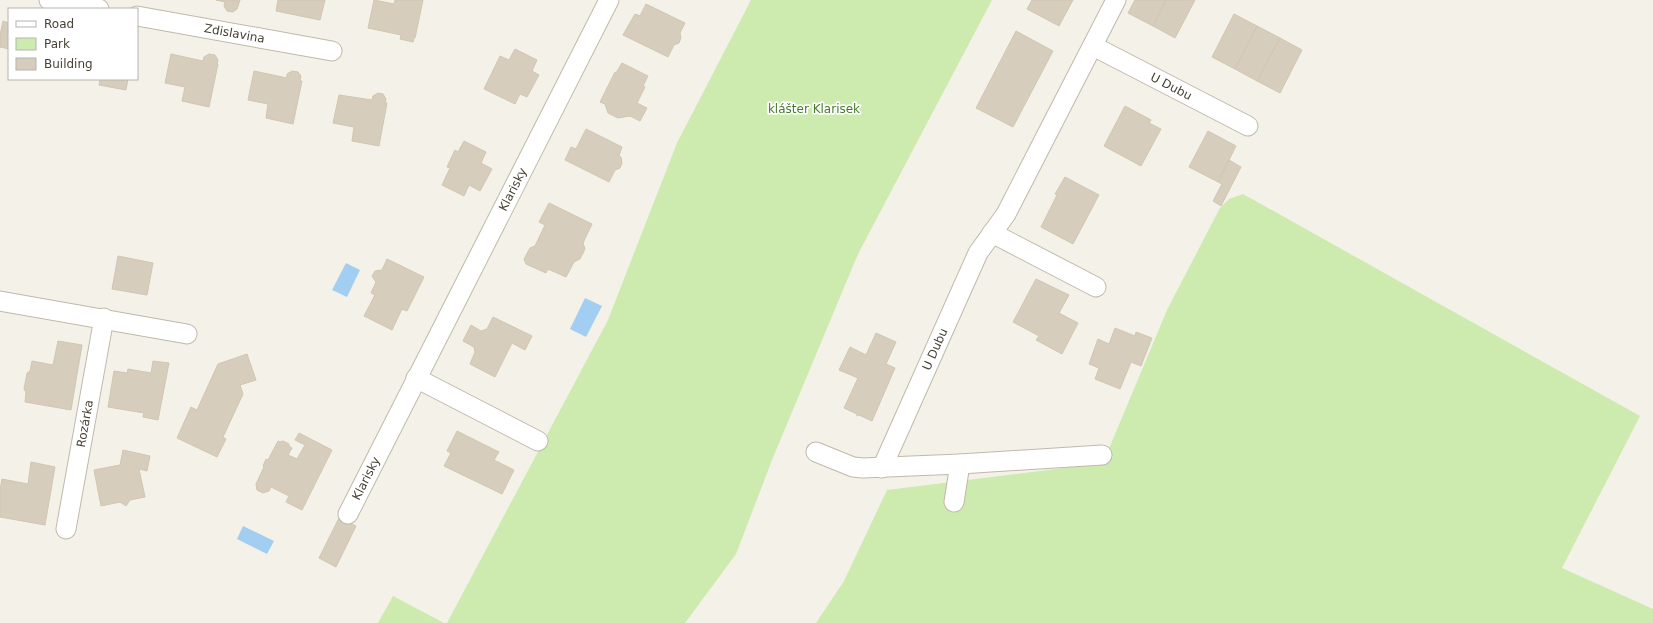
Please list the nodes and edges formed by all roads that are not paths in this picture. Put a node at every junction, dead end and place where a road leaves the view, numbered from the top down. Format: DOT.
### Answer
graph roads {
  1 [pos="49,0"];
  2 [pos="608,0"];
  3 [pos="1116,0"];
  4 [pos="93,8"];
  5 [pos="138,16"];
  6 [pos="1093,46"];
  7 [pos="332,51"];
  8 [pos="1248,126"];
  9 [pos="992,233"];
  10 [pos="1096,287"];
  11 [pos="0,301"];
  12 [pos="104,318"];
  13 [pos="187,334"];
  14 [pos="416,378"];
  15 [pos="538,441"];
  16 [pos="816,452"];
  17 [pos="1102,455"];
  18 [pos="960,464"];
  19 [pos="882,468"];
  20 [pos="954,502"];
  21 [pos="348,514"];
  22 [pos="66,529"];
  1 -- 4 [label="street"];
  2 -- 14 [label="street, Klarisky"];
  3 -- 6 [label="street, U Dubu"];
  5 -- 7 [label="street, Zdislavina"];
  6 -- 8 [label="street, U Dubu"];
  6 -- 9 [label="street, U Dubu"];
  9 -- 10 [label="street"];
  9 -- 19 [label="street, U Dubu"];
  11 -- 12 [label="street"];
  12 -- 13 [label="street"];
  12 -- 22 [label="street, Rozárka"];
  14 -- 15 [label="street"];
  14 -- 21 [label="street, Klarisky"];
  16 -- 19 [label="street"];
  17 -- 18 [label="street"];
  18 -- 19 [label="street"];
  18 -- 20 [label="street"];
}
